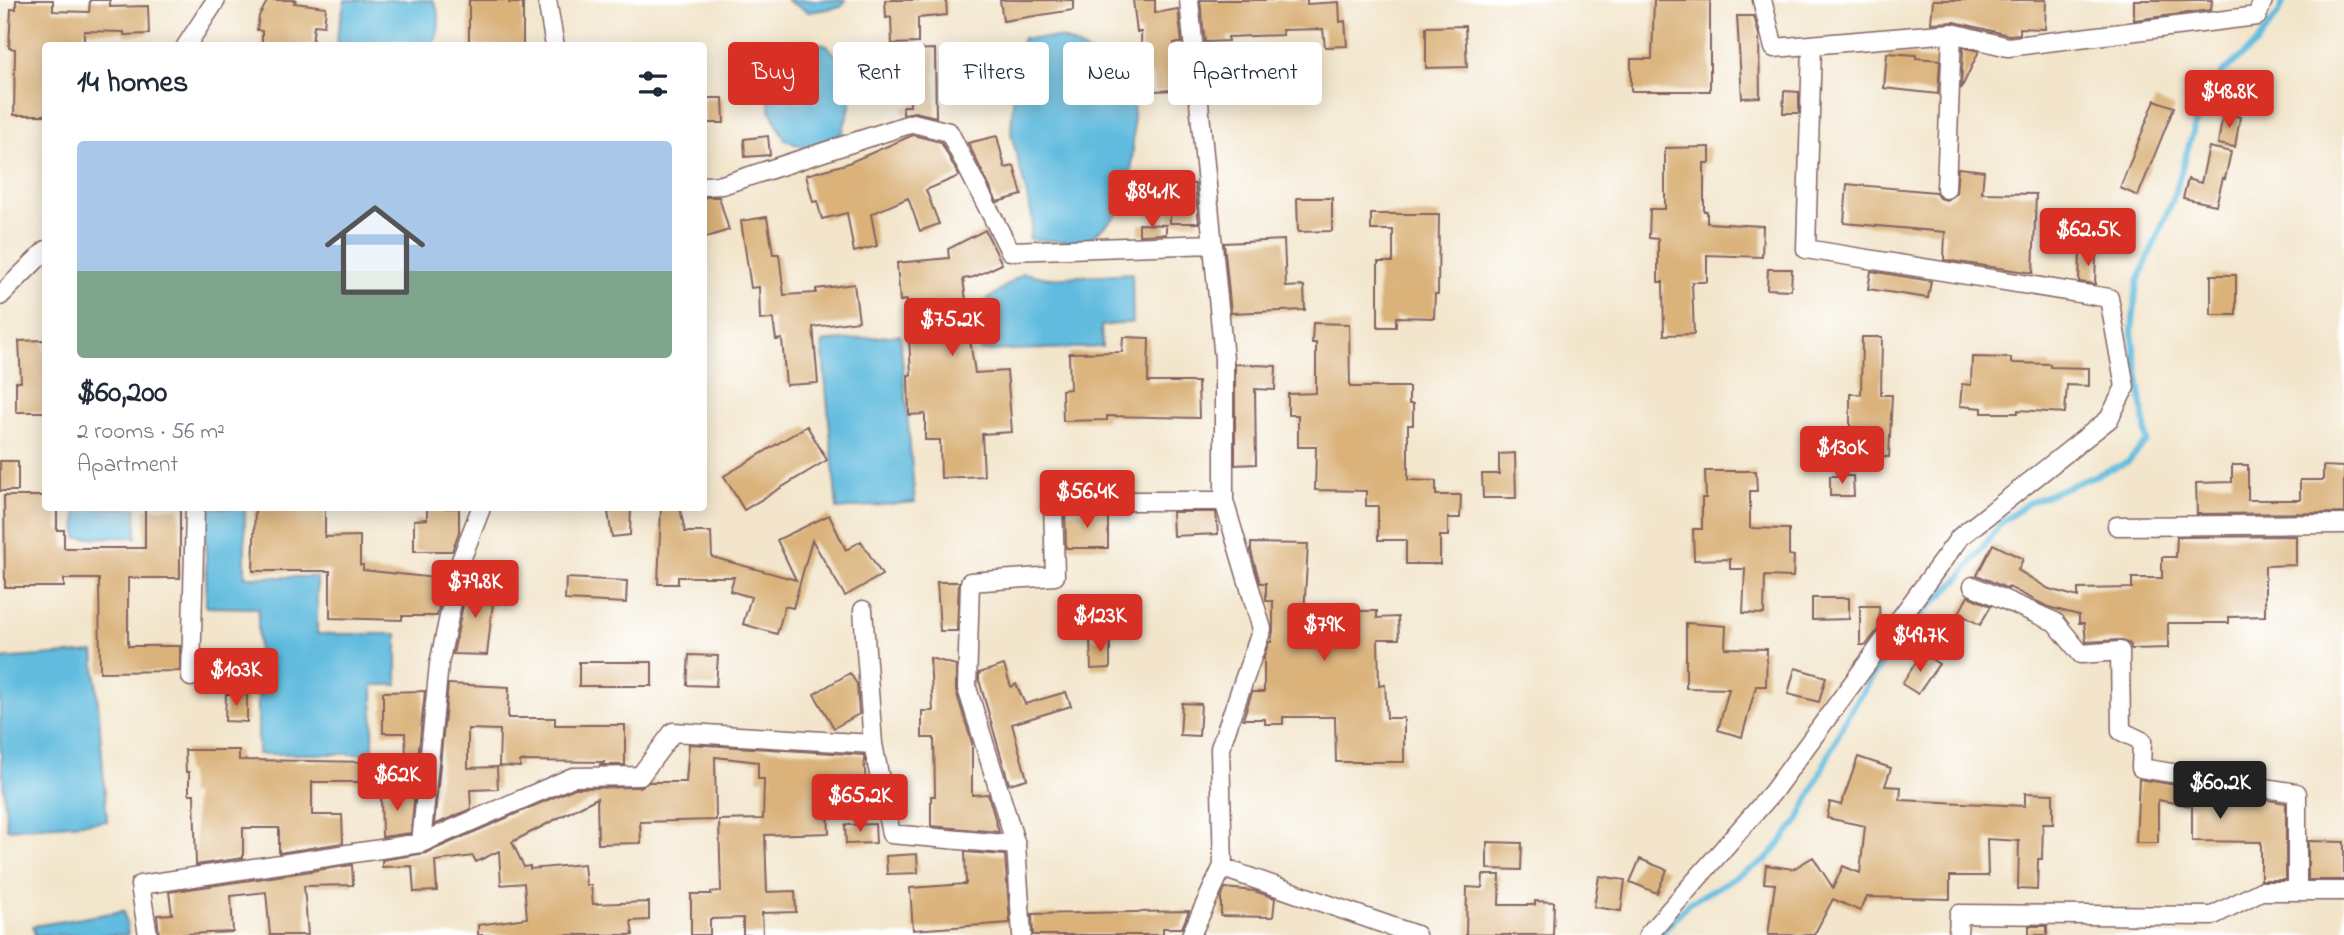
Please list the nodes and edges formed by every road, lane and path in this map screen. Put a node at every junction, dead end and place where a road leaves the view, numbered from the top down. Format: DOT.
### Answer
graph roads {
  1 [pos="216,0"];
  2 [pos="547,0"];
  3 [pos="1189,0"];
  4 [pos="1762,0"];
  5 [pos="2263,0"];
  6 [pos="1952,33"];
  7 [pos="189,42"];
  8 [pos="554,42"];
  9 [pos="1812,45"];
  10 [pos="707,186"];
  11 [pos="1946,189"];
  12 [pos="1213,244"];
  13 [pos="42,255"];
  14 [pos="0,296"];
  15 [pos="1224,500"];
  16 [pos="195,511"];
  17 [pos="480,511"];
  18 [pos="2344,524"];
  19 [pos="2118,526"];
  20 [pos="1973,586"];
  21 [pos="863,610"];
  22 [pos="191,677"];
  23 [pos="873,744"];
  24 [pos="421,843"];
  25 [pos="1016,845"];
  26 [pos="1223,866"];
  27 [pos="2297,891"];
  28 [pos="2344,891"];
  29 [pos="148,935"];
  30 [pos="1022,935"];
  31 [pos="1191,935"];
  32 [pos="1416,935"];
  33 [pos="1648,935"];
  34 [pos="1958,935"];
  1 -- 7 [label="street"];
  2 -- 8 [label="street"];
  3 -- 12 [label="street"];
  4 -- 9 [label="street"];
  5 -- 6 [label="street"];
  6 -- 9 [label="street"];
  6 -- 11 [label="street"];
  9 -- 33 [label="street"];
  10 -- 12 [label="street"];
  12 -- 15 [label="street"];
  13 -- 14 [label="street"];
  15 -- 25 [label="street"];
  15 -- 26 [label="street"];
  16 -- 22 [label="street"];
  17 -- 24 [label="street"];
  18 -- 19 [label="street"];
  20 -- 27 [label="street"];
  21 -- 23 [label="street"];
  23 -- 24 [label="street"];
  23 -- 25 [label="street"];
  24 -- 29 [label="street"];
  25 -- 30 [label="street"];
  26 -- 31 [label="street"];
  26 -- 32 [label="street"];
  27 -- 28 [label="street"];
  27 -- 34 [label="street"];
}
